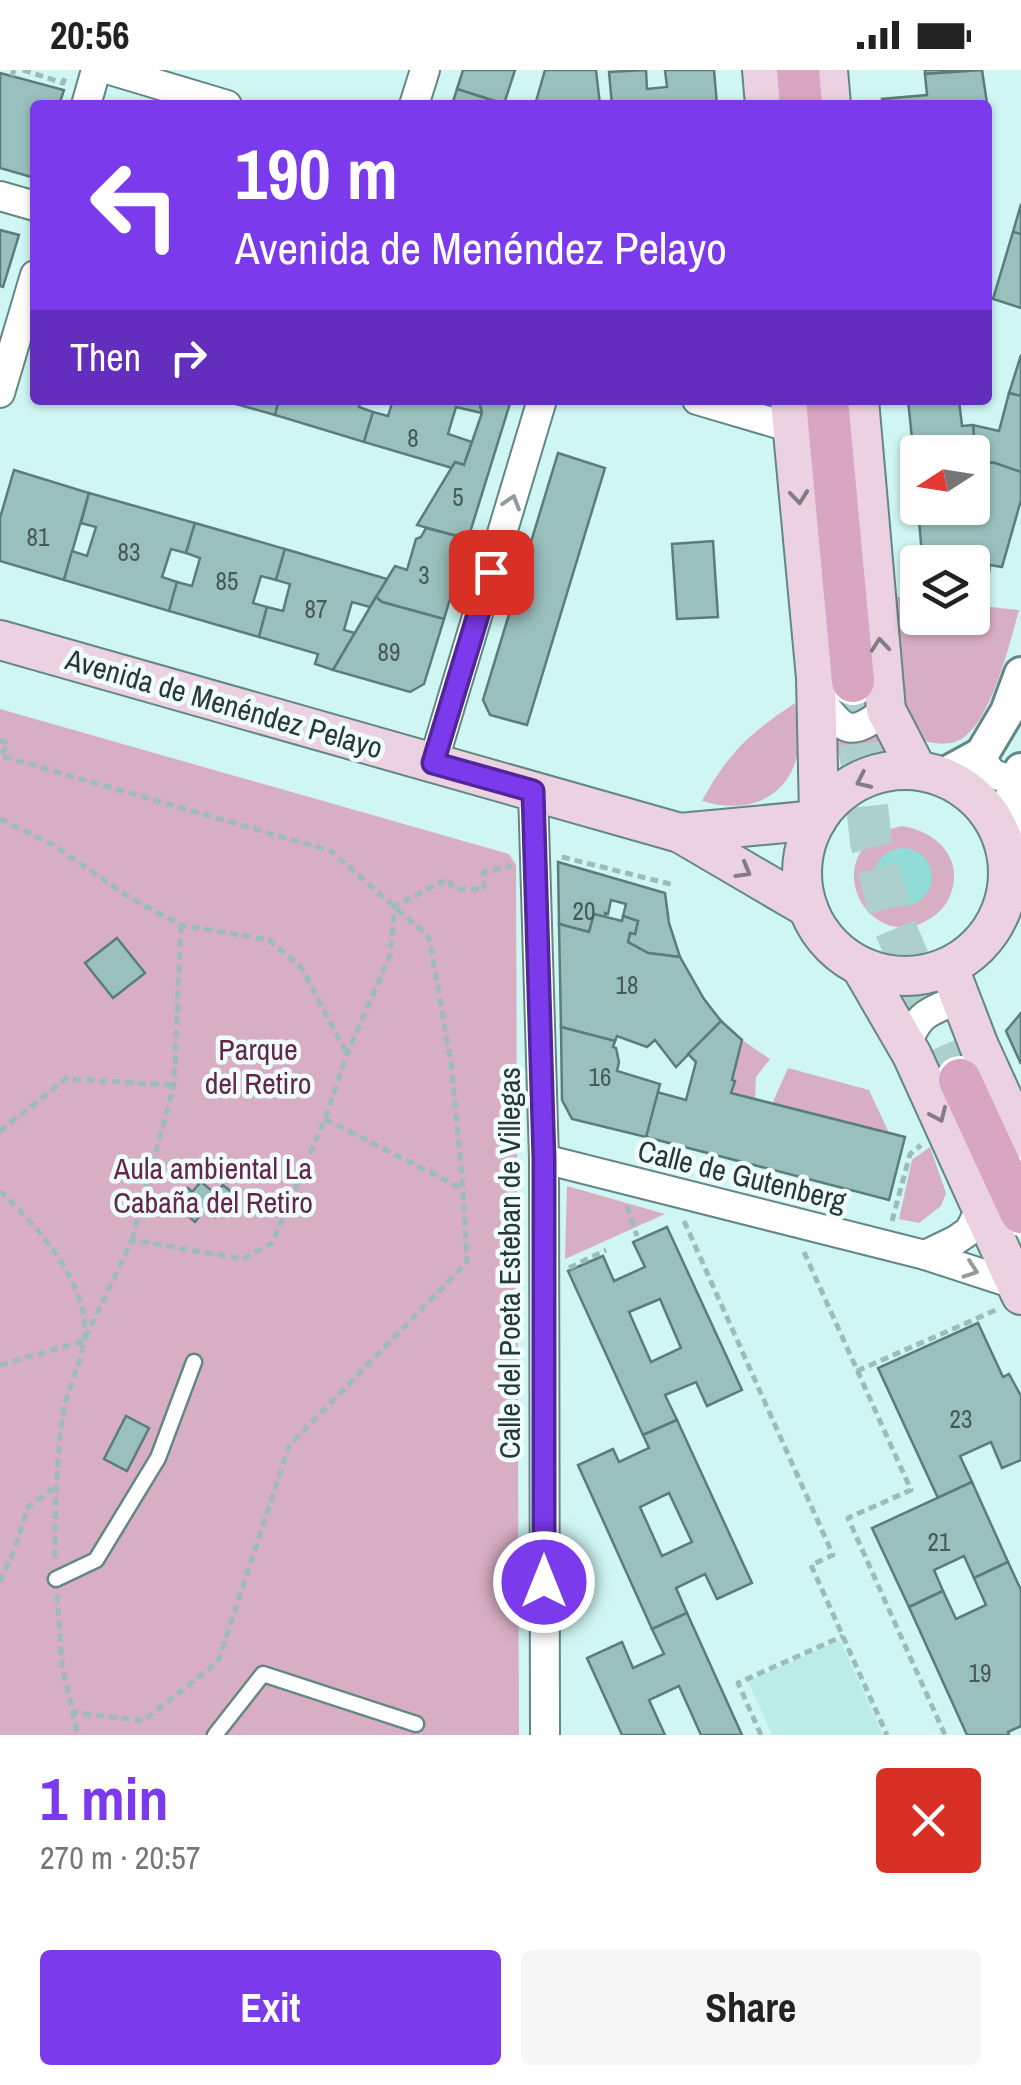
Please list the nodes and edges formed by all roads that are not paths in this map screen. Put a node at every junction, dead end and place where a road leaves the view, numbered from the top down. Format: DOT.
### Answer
graph roads {
  1 [pos="96,70"];
  2 [pos="110,70"];
  3 [pos="426,70"];
  4 [pos="762,70"];
  5 [pos="798,70"];
  6 [pos="828,70"];
  7 [pos="87,100"];
  8 [pos="210,100"];
  9 [pos="416,100"];
  10 [pos="765,100"];
  11 [pos="801,100"];
  12 [pos="831,100"];
  13 [pos="0,196"];
  14 [pos="30,205"];
  15 [pos="30,292"];
  16 [pos="0,393"];
  17 [pos="540,405"];
  18 [pos="730,405"];
  19 [pos="828,405"];
  20 [pos="859,405"];
  21 [pos="791,414"];
  22 [pos="0,640"];
  23 [pos="1021,674"];
  24 [pos="835,688"];
  25 [pos="886,710"];
  26 [pos="982,754"];
  27 [pos="433,763"];
  28 [pos="929,773"];
  29 [pos="1020,774"];
  30 [pos="533,791"];
  31 [pos="818,818"];
  32 [pos="680,833"];
  33 [pos="1011,869"];
  34 [pos="808,908"];
  35 [pos="1021,932"];
  36 [pos="861,968"];
  37 [pos="961,971"];
  38 [pos="906,1044"];
  39 [pos="960,1080"];
  40 [pos="1021,1138"];
  41 [pos="544,1159"];
  42 [pos="1001,1210"];
  43 [pos="925,1255"];
  44 [pos="1013,1296"];
  45 [pos="194,1362"];
  46 [pos="56,1579"];
  47 [pos="416,1724"];
  48 [pos="215,1735"];
  49 [pos="545,1735"];
  1 -- 7 [label="street"];
  2 -- 8 [label="street"];
  3 -- 9 [label="street"];
  4 -- 10 [label="main road"];
  5 -- 11 [label="main road"];
  6 -- 12 [label="main road"];
  13 -- 14 [label="street"];
  15 -- 16 [label="street"];
  27 -- 17 [label="street, one-way"];
  18 -- 21 [label="street"];
  19 -- 24 [label="main road"];
  25 -- 20 [label="main road, one-way"];
  21 -- 24 [label="main road, one-way"];
  22 -- 27 [label="main road, Avenida de Menéndez Pelayo"];
  23 -- 26 [label="street"];
  24 -- 25 [label="street"];
  24 -- 31 [label="main road"];
  25 -- 28 [label="main road"];
  26 -- 28 [label="street"];
  26 -- 29 [label="street"];
  27 -- 30 [label="main road, Avenida de Menéndez Pelayo"];
  28 -- 31 [label="main road, one-way"];
  28 -- 33 [label="main road"];
  29 -- 33 [label="street"];
  30 -- 32 [label="main road, Avenida de Menéndez Pelayo"];
  30 -- 41 [label="street, Calle del Poeta Esteban de Villegas"];
  31 -- 32 [label="main road, Avenida de Menéndez Pelayo"];
  31 -- 34 [label="main road"];
  32 -- 34 [label="main road, Avenida de Menéndez Pelayo, one-way"];
  33 -- 37 [label="main road"];
  34 -- 36 [label="main road"];
  35 -- 37 [label="main road"];
  36 -- 37 [label="main road"];
  36 -- 38 [label="main road"];
  37 -- 38 [label="street"];
  37 -- 40 [label="main road"];
  38 -- 42 [label="main road, one-way"];
  39 -- 42 [label="main road"];
  41 -- 43 [label="street, Calle de Gutenberg"];
  41 -- 49 [label="street, Calle del Poeta Esteban de Villegas"];
  42 -- 43 [label="street"];
  42 -- 44 [label="main road"];
  43 -- 44 [label="street, Calle de Gutenberg, one-way"];
  45 -- 46 [label="lane"];
  47 -- 48 [label="lane"];
}
